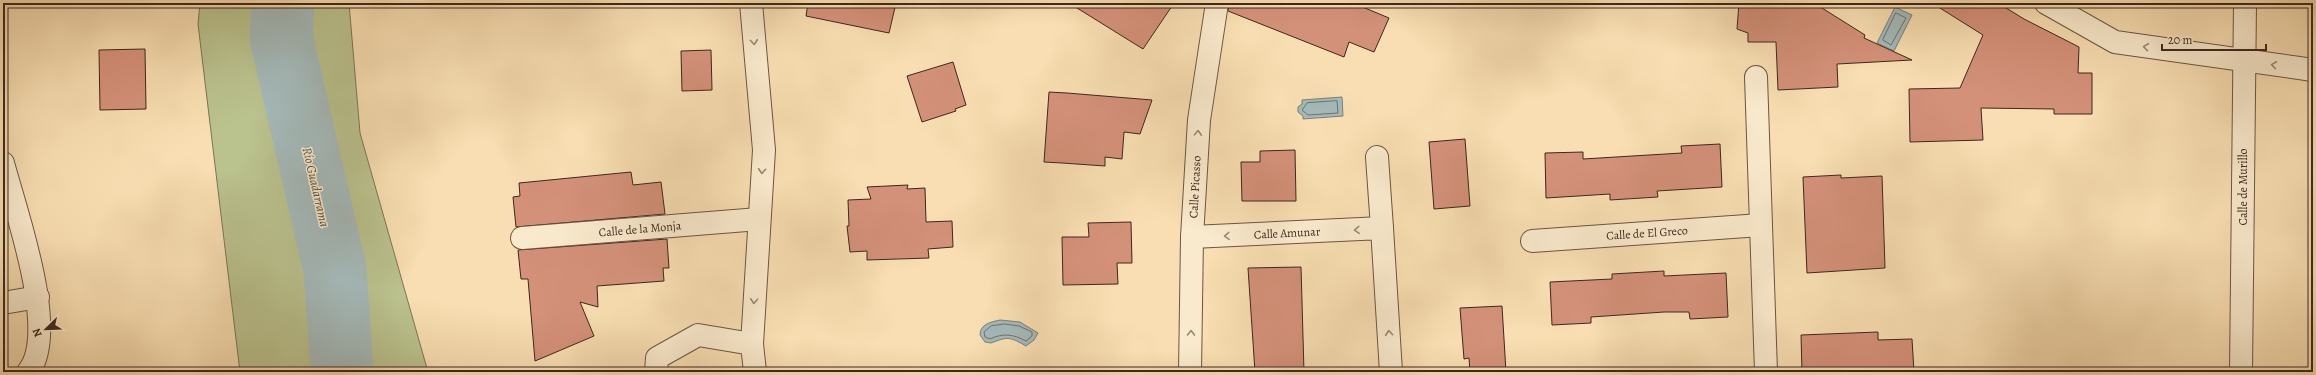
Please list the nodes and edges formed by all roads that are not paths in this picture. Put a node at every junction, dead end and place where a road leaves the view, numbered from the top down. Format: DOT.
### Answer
graph roads {
  1 [pos="751,3"];
  2 [pos="1217,3"];
  3 [pos="2046,3"];
  4 [pos="2245,3"];
  5 [pos="2244,61"];
  6 [pos="2313,70"];
  7 [pos="1756,77"];
  8 [pos="1377,157"];
  9 [pos="3,162"];
  10 [pos="759,219"];
  11 [pos="1761,225"];
  12 [pos="1382,228"];
  13 [pos="1192,237"];
  14 [pos="522,238"];
  15 [pos="1532,241"];
  16 [pos="38,297"];
  17 [pos="3,303"];
  18 [pos="752,344"];
  19 [pos="28,372"];
  20 [pos="656,372"];
  21 [pos="755,372"];
  22 [pos="1190,372"];
  23 [pos="1391,372"];
  24 [pos="1766,372"];
  25 [pos="2241,372"];
  1 -- 10 [label="street, one-way"];
  13 -- 2 [label="street, Calle Picasso, one-way"];
  5 -- 3 [label="street, one-way"];
  4 -- 5 [label="street, Calle de Murillo"];
  6 -- 5 [label="street, one-way"];
  5 -- 25 [label="street, Calle de Murillo"];
  7 -- 11 [label="street"];
  8 -- 12 [label="street"];
  9 -- 16 [label="street"];
  10 -- 14 [label="street, Calle de la Monja"];
  10 -- 18 [label="street, one-way"];
  11 -- 15 [label="street, Calle de El Greco"];
  11 -- 24 [label="street"];
  12 -- 13 [label="street, Calle Amunar, one-way"];
  23 -- 12 [label="street, one-way"];
  22 -- 13 [label="street, Calle Picasso, one-way"];
  16 -- 17 [label="street"];
  16 -- 19 [label="street"];
  18 -- 20 [label="street"];
  18 -- 21 [label="street"];
}
